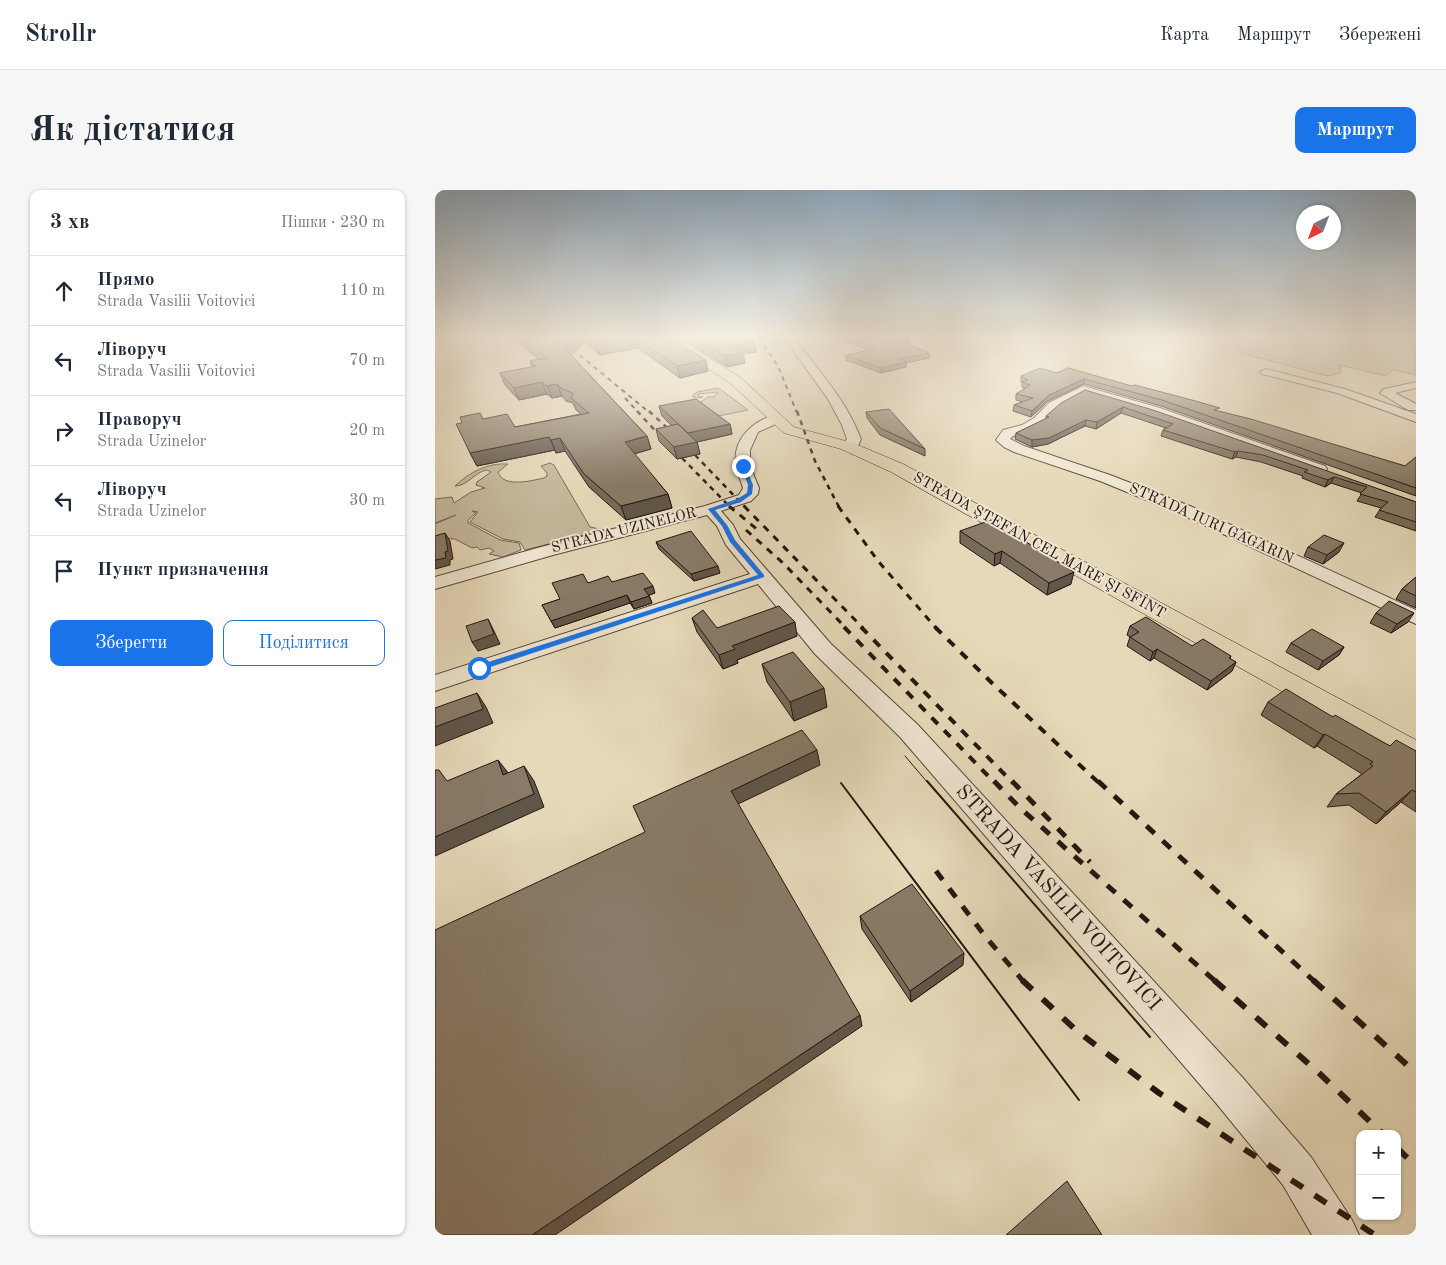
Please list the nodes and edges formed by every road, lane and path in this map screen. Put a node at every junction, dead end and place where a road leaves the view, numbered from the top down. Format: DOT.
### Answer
graph roads {
  1 [pos="743,387"];
  2 [pos="825,387"];
  3 [pos="1088,387"];
  4 [pos="1324,387"];
  5 [pos="1408,387"];
  6 [pos="1083,390"];
  7 [pos="1416,408"];
  8 [pos="1416,418"];
  9 [pos="775,419"];
  10 [pos="847,446"];
  11 [pos="1333,474"];
  12 [pos="711,509"];
  13 [pos="762,576"];
  14 [pos="435,583"];
  15 [pos="1416,618"];
  16 [pos="435,682"];
  17 [pos="1416,753"];
  18 [pos="1337,1235"];
  1 -- 9 [label="main road, STRADA ŞTEFAN CEL MARE ŞI SFÎNT"];
  2 -- 10 [label="street"];
  3 -- 6 [label="street"];
  4 -- 8 [label="street"];
  5 -- 7 [label="street"];
  6 -- 11 [label="street"];
  6 -- 15 [label="street, STRADA IURI GAGARIN"];
  9 -- 10 [label="main road, STRADA ŞTEFAN CEL MARE ŞI SFÎNT"];
  9 -- 12 [label="street, STRADA UZINELOR"];
  10 -- 17 [label="main road, STRADA ŞTEFAN CEL MARE ŞI SFÎNT"];
  12 -- 13 [label="street, STRADA VASILII VOITOVICI"];
  12 -- 14 [label="street, STRADA UZINELOR"];
  13 -- 16 [label="street"];
  13 -- 18 [label="street, STRADA VASILII VOITOVICI"];
}
